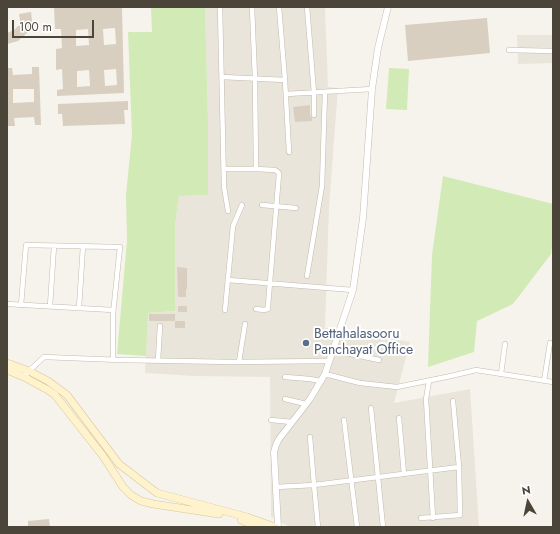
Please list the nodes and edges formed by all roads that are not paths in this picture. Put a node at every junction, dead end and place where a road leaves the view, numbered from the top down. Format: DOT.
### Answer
graph roads {
  1 [pos="220,7"];
  2 [pos="252,7"];
  3 [pos="279,7"];
  4 [pos="307,7"];
  5 [pos="388,7"];
  6 [pos="509,50"];
  7 [pos="553,51"];
  8 [pos="222,77"];
  9 [pos="255,79"];
  10 [pos="285,80"];
  11 [pos="372,89"];
  12 [pos="325,92"];
  13 [pos="314,93"];
  14 [pos="286,94"];
  15 [pos="314,115"];
  16 [pos="289,152"];
  17 [pos="224,169"];
  18 [pos="256,169"];
  19 [pos="262,204"];
  20 [pos="242,205"];
  21 [pos="277,206"];
  22 [pos="296,208"];
  23 [pos="228,211"];
  24 [pos="54,246"];
  25 [pos="83,246"];
  26 [pos="308,276"];
  27 [pos="228,280"];
  28 [pos="270,283"];
  29 [pos="353,290"];
  30 [pos="7,304"];
  31 [pos="21,305"];
  32 [pos="50,306"];
  33 [pos="79,308"];
  34 [pos="256,309"];
  35 [pos="113,310"];
  36 [pos="225,310"];
  37 [pos="245,324"];
  38 [pos="160,326"];
  39 [pos="550,343"];
  40 [pos="505,344"];
  41 [pos="332,350"];
  42 [pos="112,360"];
  43 [pos="158,360"];
  44 [pos="379,360"];
  45 [pos="329,361"];
  46 [pos="239,362"];
  47 [pos="7,363"];
  48 [pos="7,370"];
  49 [pos="27,374"];
  50 [pos="325,374"];
  51 [pos="501,374"];
  52 [pos="284,378"];
  53 [pos="320,381"];
  54 [pos="429,381"];
  55 [pos="544,381"];
  56 [pos="553,382"];
  57 [pos="284,399"];
  58 [pos="453,401"];
  59 [pos="306,404"];
  60 [pos="371,408"];
  61 [pos="399,418"];
  62 [pos="271,420"];
  63 [pos="344,420"];
  64 [pos="292,422"];
  65 [pos="310,437"];
  66 [pos="459,467"];
  67 [pos="430,470"];
  68 [pos="404,474"];
  69 [pos="378,477"];
  70 [pos="351,480"];
  71 [pos="314,485"];
  72 [pos="276,487"];
  73 [pos="421,518"];
  74 [pos="433,518"];
  75 [pos="259,527"];
  76 [pos="275,527"];
  77 [pos="278,527"];
  78 [pos="318,527"];
  79 [pos="357,527"];
  80 [pos="383,527"];
  1 -- 8 [label="street"];
  2 -- 9 [label="street"];
  3 -- 10 [label="street"];
  4 -- 13 [label="street"];
  5 -- 11 [label="street"];
  6 -- 7 [label="street"];
  8 -- 9 [label="street"];
  8 -- 17 [label="street"];
  9 -- 10 [label="street"];
  9 -- 18 [label="street"];
  10 -- 14 [label="street"];
  11 -- 12 [label="street"];
  11 -- 29 [label="street"];
  12 -- 13 [label="street"];
  12 -- 26 [label="street"];
  13 -- 14 [label="street"];
  13 -- 15 [label="street"];
  14 -- 16 [label="street"];
  17 -- 18 [label="street"];
  17 -- 23 [label="street"];
  18 -- 21 [label="street"];
  19 -- 21 [label="street"];
  20 -- 27 [label="street"];
  21 -- 22 [label="street"];
  21 -- 28 [label="street"];
  24 -- 25 [label="street"];
  24 -- 31 [label="street"];
  24 -- 32 [label="street"];
  25 -- 33 [label="street"];
  25 -- 35 [label="street"];
  27 -- 28 [label="street"];
  27 -- 36 [label="street"];
  28 -- 29 [label="street"];
  28 -- 34 [label="street"];
  29 -- 41 [label="street"];
  30 -- 31 [label="street"];
  31 -- 32 [label="street"];
  32 -- 33 [label="street"];
  33 -- 35 [label="street"];
  35 -- 42 [label="street"];
  37 -- 46 [label="street"];
  38 -- 43 [label="street"];
  39 -- 55 [label="street"];
  40 -- 51 [label="street"];
  41 -- 44 [label="street"];
  41 -- 45 [label="street"];
  42 -- 43 [label="street"];
  42 -- 49 [label="street"];
  43 -- 46 [label="street"];
  45 -- 46 [label="street"];
  45 -- 50 [label="street"];
  47 -- 49 [label="main road"];
  48 -- 49 [label="main road"];
  49 -- 75 [label="main road"];
  49 -- 76 [label="main road"];
  50 -- 53 [label="street"];
  50 -- 54 [label="street"];
  51 -- 54 [label="street"];
  51 -- 55 [label="street"];
  52 -- 53 [label="street"];
  53 -- 59 [label="street"];
  54 -- 67 [label="street"];
  55 -- 56 [label="street"];
  57 -- 59 [label="street"];
  58 -- 66 [label="street"];
  59 -- 64 [label="street"];
  60 -- 69 [label="street"];
  61 -- 68 [label="street"];
  62 -- 64 [label="street"];
  63 -- 70 [label="street"];
  64 -- 72 [label="street"];
  65 -- 71 [label="street"];
  66 -- 67 [label="street"];
  66 -- 74 [label="street"];
  67 -- 68 [label="street"];
  67 -- 74 [label="street"];
  68 -- 69 [label="street"];
  69 -- 70 [label="street"];
  69 -- 80 [label="street"];
  70 -- 71 [label="street"];
  70 -- 79 [label="street"];
  71 -- 72 [label="street"];
  71 -- 78 [label="street"];
  72 -- 77 [label="street"];
  73 -- 74 [label="street"];
}
